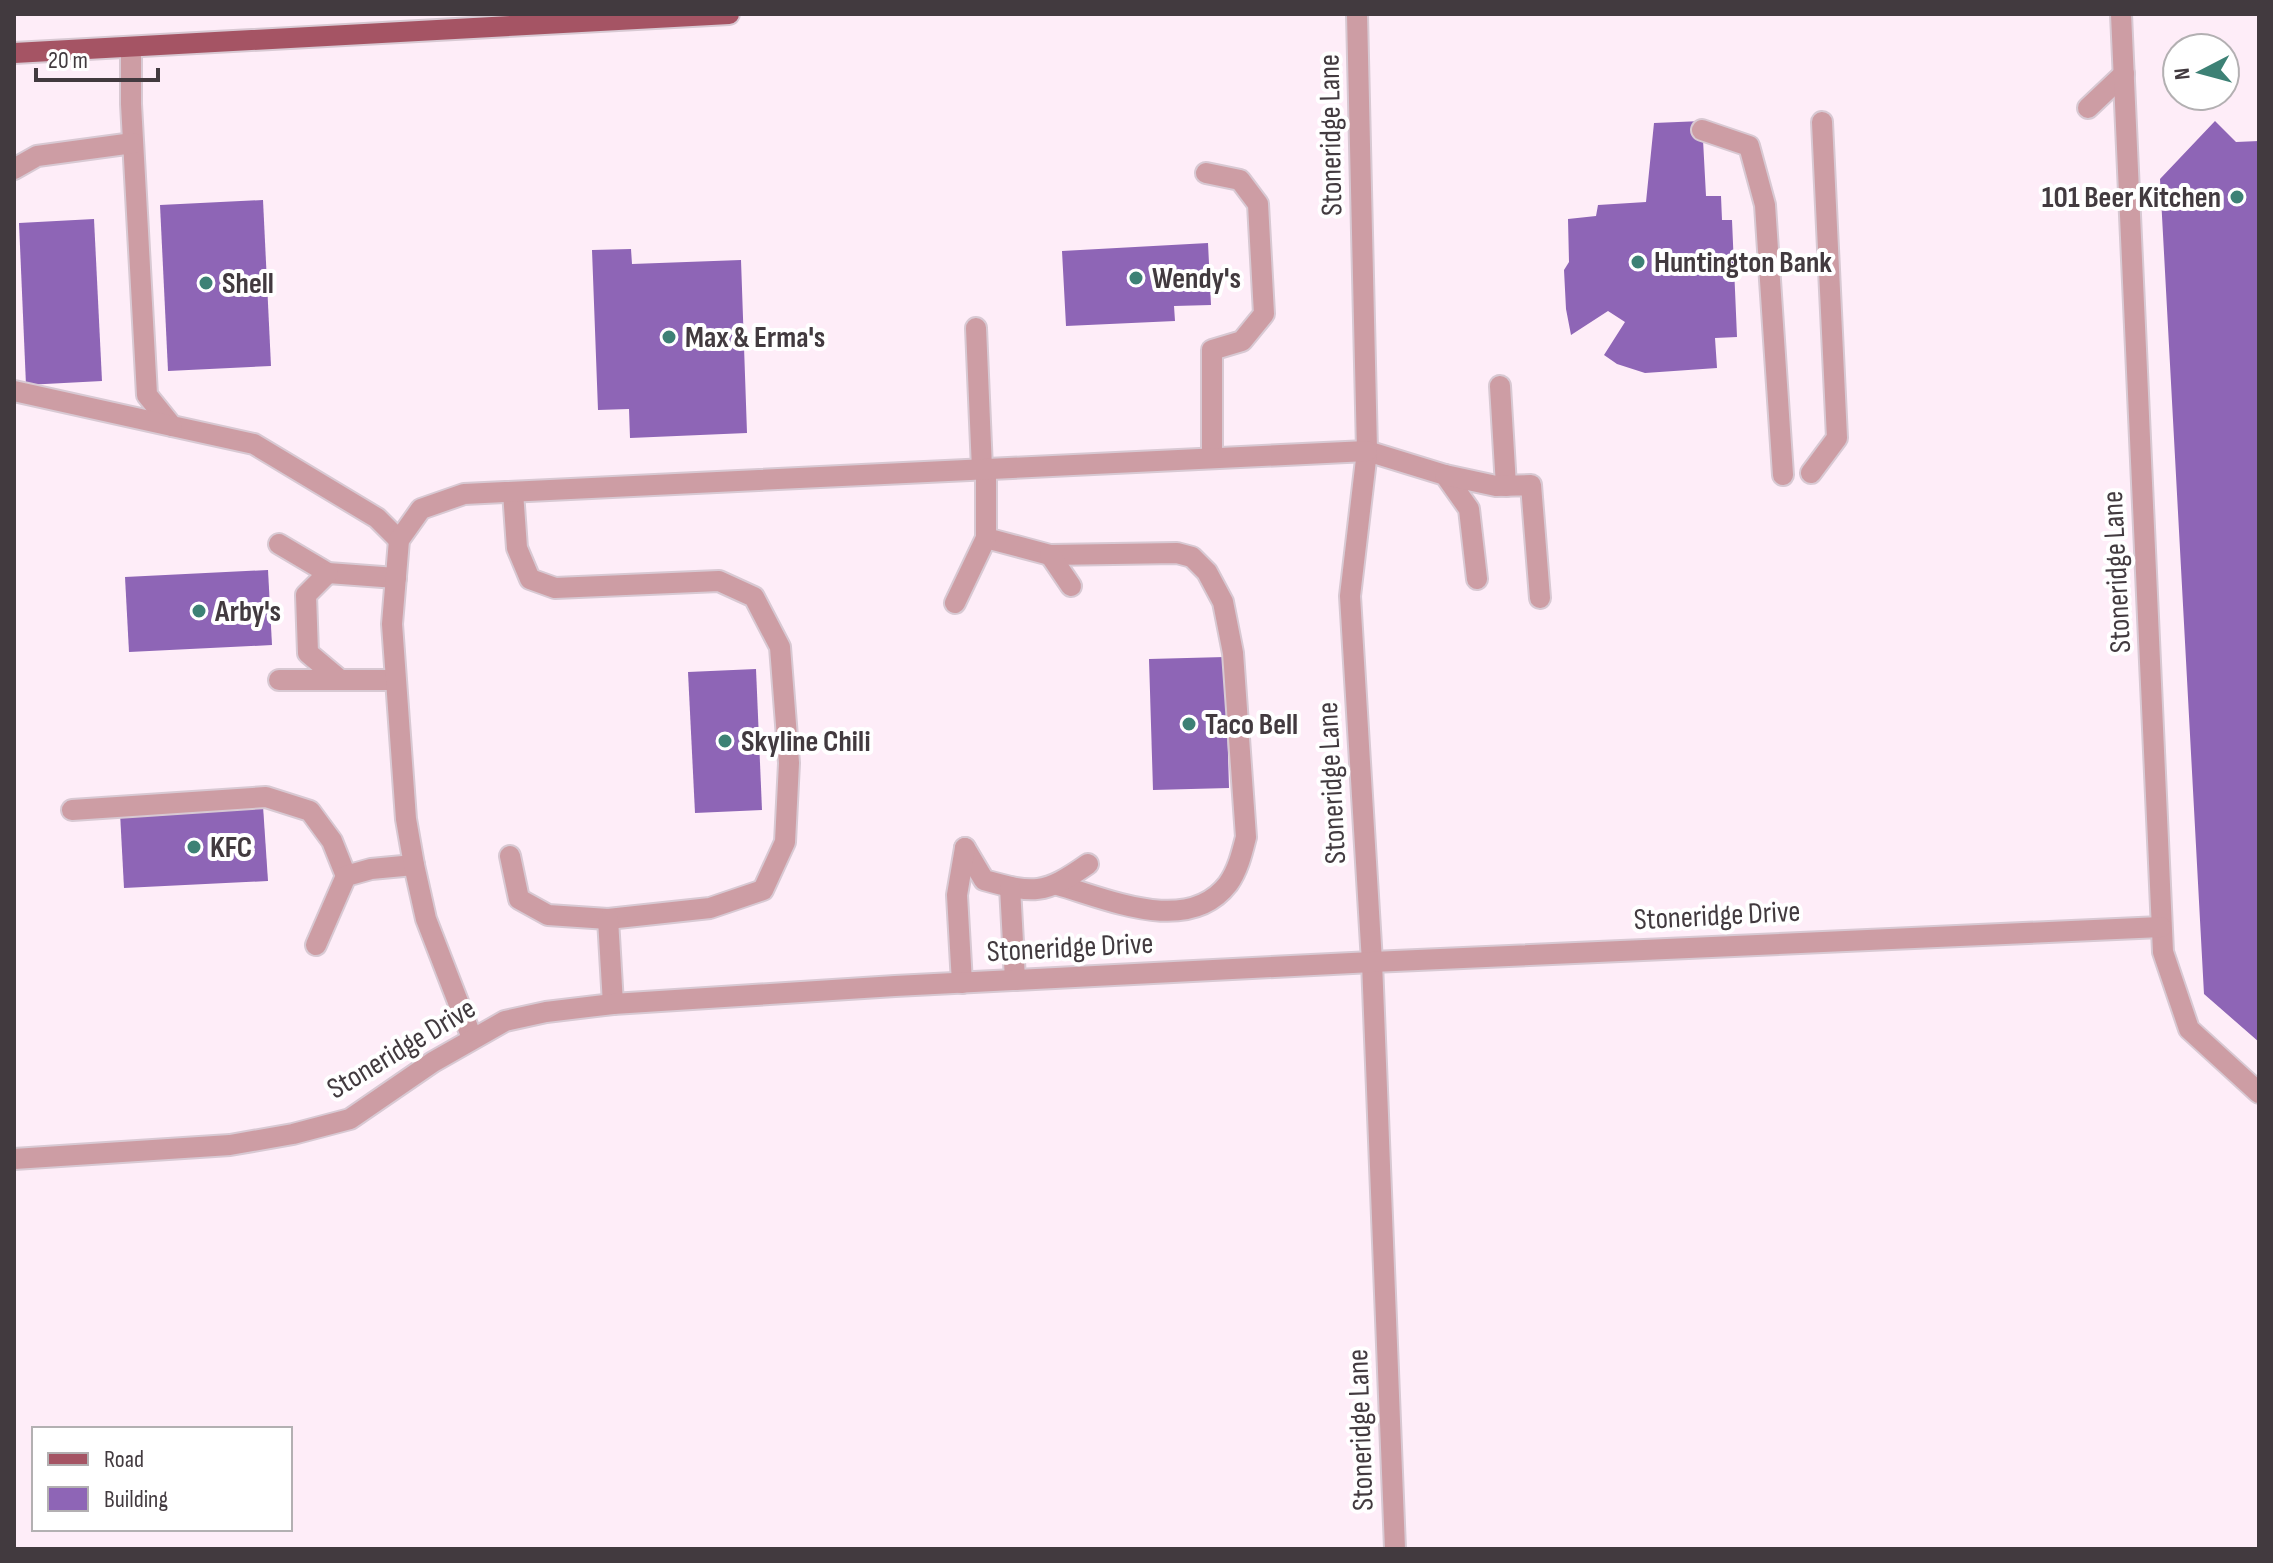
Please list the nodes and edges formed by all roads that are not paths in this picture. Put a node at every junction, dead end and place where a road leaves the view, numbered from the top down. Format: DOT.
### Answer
graph roads {
  1 [pos="729,14"];
  2 [pos="1357,14"];
  3 [pos="2121,14"];
  4 [pos="131,47"];
  5 [pos="14,53"];
  6 [pos="2124,74"];
  7 [pos="2088,108"];
  8 [pos="1822,122"];
  9 [pos="1702,130"];
  10 [pos="133,143"];
  11 [pos="14,169"];
  12 [pos="1206,173"];
  13 [pos="976,328"];
  14 [pos="1500,386"];
  15 [pos="14,391"];
  16 [pos="172,426"];
  17 [pos="1367,451"];
  18 [pos="1212,458"];
  19 [pos="984,469"];
  20 [pos="1811,473"];
  21 [pos="1445,475"];
  22 [pos="1783,475"];
  23 [pos="1506,486"];
  24 [pos="513,492"];
  25 [pos="986,538"];
  26 [pos="399,540"];
  27 [pos="279,544"];
  28 [pos="1050,555"];
  29 [pos="328,573"];
  30 [pos="396,578"];
  31 [pos="1477,579"];
  32 [pos="1071,586"];
  33 [pos="1540,598"];
  34 [pos="955,603"];
  35 [pos="339,679"];
  36 [pos="279,680"];
  37 [pos="395,680"];
  38 [pos="72,810"];
  39 [pos="510,856"];
  40 [pos="1088,864"];
  41 [pos="414,865"];
  42 [pos="346,876"];
  43 [pos="1058,885"];
  44 [pos="1010,887"];
  45 [pos="616,918"];
  46 [pos="2161,927"];
  47 [pos="316,945"];
  48 [pos="1372,962"];
  49 [pos="1015,980"];
  50 [pos="962,983"];
  51 [pos="613,1004"];
  52 [pos="472,1038"];
  53 [pos="2259,1093"];
  54 [pos="14,1159"];
  55 [pos="1395,1549"];
  1 -- 4 [label="main road"];
  2 -- 17 [label="street, Stoneridge Lane"];
  3 -- 6 [label="street, Stoneridge Lane"];
  4 -- 5 [label="main road"];
  4 -- 10 [label="street"];
  6 -- 7 [label="street"];
  6 -- 46 [label="street, Stoneridge Lane"];
  8 -- 20 [label="street"];
  9 -- 22 [label="street"];
  10 -- 11 [label="street"];
  10 -- 16 [label="street"];
  12 -- 18 [label="street"];
  13 -- 19 [label="street"];
  14 -- 23 [label="street"];
  15 -- 16 [label="street"];
  16 -- 26 [label="street"];
  17 -- 18 [label="street"];
  17 -- 21 [label="street"];
  17 -- 48 [label="street, Stoneridge Lane"];
  18 -- 19 [label="street"];
  19 -- 24 [label="street"];
  19 -- 25 [label="street"];
  21 -- 23 [label="street"];
  21 -- 31 [label="street"];
  23 -- 33 [label="street"];
  24 -- 26 [label="street"];
  24 -- 45 [label="street"];
  25 -- 28 [label="street"];
  25 -- 34 [label="street"];
  26 -- 30 [label="street"];
  27 -- 29 [label="street"];
  28 -- 32 [label="street"];
  28 -- 43 [label="street"];
  29 -- 30 [label="street"];
  29 -- 35 [label="street"];
  30 -- 37 [label="street"];
  35 -- 36 [label="street"];
  35 -- 37 [label="street"];
  37 -- 41 [label="street"];
  38 -- 42 [label="street"];
  39 -- 45 [label="street"];
  40 -- 43 [label="street"];
  41 -- 42 [label="street"];
  41 -- 52 [label="street"];
  42 -- 47 [label="street"];
  43 -- 44 [label="street"];
  44 -- 49 [label="street"];
  44 -- 50 [label="street"];
  45 -- 51 [label="street"];
  46 -- 48 [label="street, Stoneridge Drive"];
  46 -- 53 [label="street, Stoneridge Lane"];
  48 -- 49 [label="street, Stoneridge Drive"];
  48 -- 55 [label="street, Stoneridge Lane"];
  49 -- 50 [label="street, Stoneridge Drive"];
  50 -- 51 [label="street, Stoneridge Drive"];
  51 -- 52 [label="street, Stoneridge Drive"];
  52 -- 54 [label="street, Stoneridge Drive"];
}
